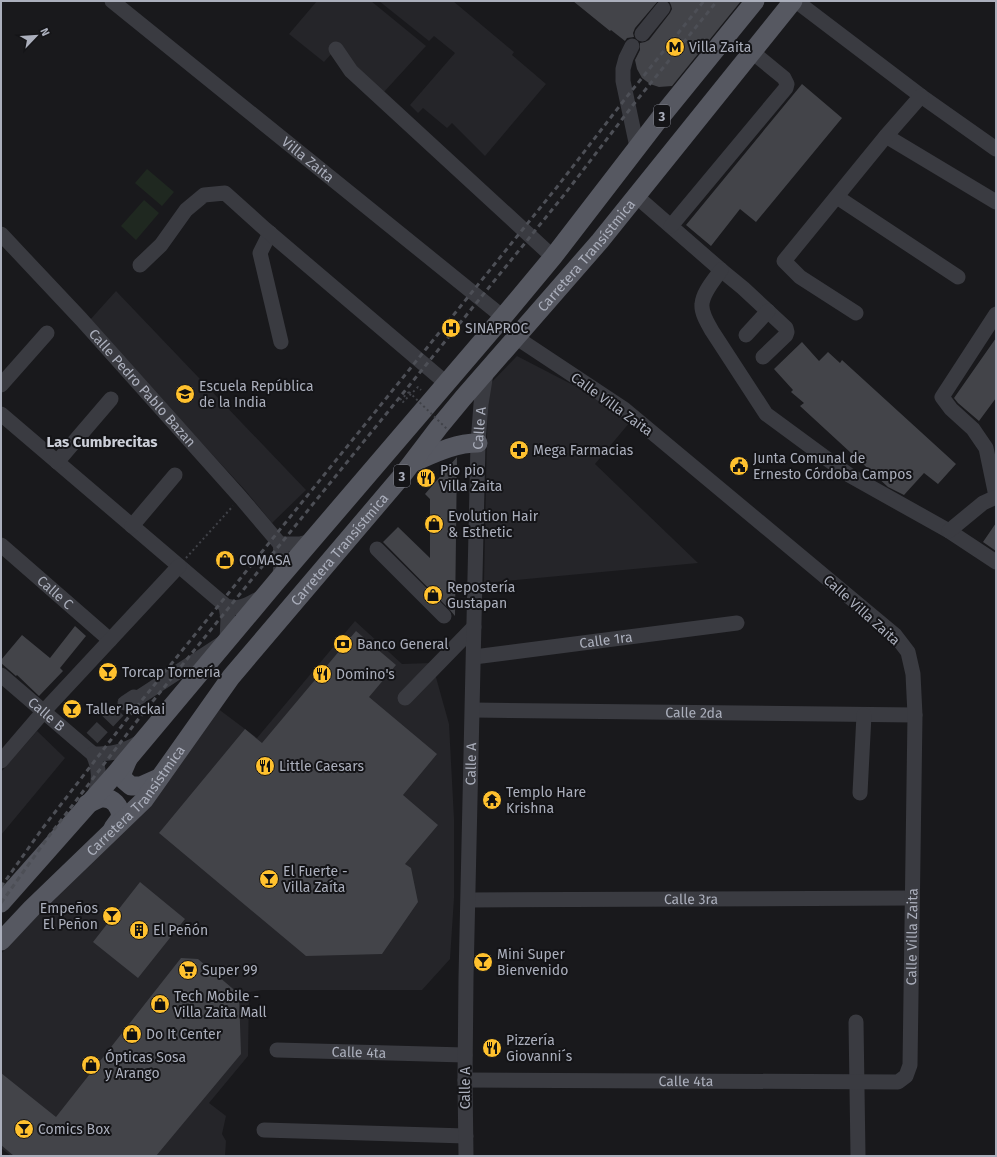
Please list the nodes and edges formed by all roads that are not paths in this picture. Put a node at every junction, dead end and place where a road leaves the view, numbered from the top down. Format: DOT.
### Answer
graph roads {
  1 [pos="112,1"];
  2 [pos="755,1"];
  3 [pos="793,1"];
  4 [pos="796,1"];
  5 [pos="663,8"];
  6 [pos="642,34"];
  7 [pos="632,46"];
  8 [pos="336,49"];
  9 [pos="751,51"];
  10 [pos="921,96"];
  11 [pos="886,136"];
  12 [pos="637,147"];
  13 [pos="996,149"];
  14 [pos="636,196"];
  15 [pos="837,197"];
  16 [pos="996,202"];
  17 [pos="672,226"];
  18 [pos="270,233"];
  19 [pos="1,234"];
  20 [pos="553,257"];
  21 [pos="140,265"];
  22 [pos="721,270"];
  23 [pos="958,277"];
  24 [pos="768,311"];
  25 [pos="856,312"];
  26 [pos="996,314"];
  27 [pos="503,317"];
  28 [pos="47,333"];
  29 [pos="746,335"];
  30 [pos="517,338"];
  31 [pos="281,342"];
  32 [pos="762,357"];
  33 [pos="486,373"];
  34 [pos="446,383"];
  35 [pos="1,385"];
  36 [pos="111,399"];
  37 [pos="1,414"];
  38 [pos="478,443"];
  39 [pos="57,462"];
  40 [pos="413,462"];
  41 [pos="175,475"];
  42 [pos="996,497"];
  43 [pos="132,526"];
  44 [pos="948,531"];
  45 [pos="312,540"];
  46 [pos="280,544"];
  47 [pos="1,545"];
  48 [pos="377,549"];
  49 [pos="996,562"];
  50 [pos="179,566"];
  51 [pos="277,581"];
  52 [pos="264,596"];
  53 [pos="226,606"];
  54 [pos="444,616"];
  55 [pos="737,623"];
  56 [pos="474,627"];
  57 [pos="110,640"];
  58 [pos="227,640"];
  59 [pos="474,657"];
  60 [pos="1,675"];
  61 [pos="405,698"];
  62 [pos="125,703"];
  63 [pos="473,710"];
  64 [pos="44,711"];
  65 [pos="864,715"];
  66 [pos="915,715"];
  67 [pos="142,741"];
  68 [pos="90,746"];
  69 [pos="128,757"];
  70 [pos="1,761"];
  71 [pos="159,778"];
  72 [pos="860,793"];
  73 [pos="90,801"];
  74 [pos="113,828"];
  75 [pos="912,898"];
  76 [pos="469,900"];
  77 [pos="1,903"];
  78 [pos="1,941"];
  79 [pos="856,1022"];
  80 [pos="277,1050"];
  81 [pos="466,1055"];
  82 [pos="906,1076"];
  83 [pos="465,1080"];
  84 [pos="857,1082"];
  85 [pos="264,1130"];
  86 [pos="466,1136"];
  87 [pos="858,1155"];
  88 [pos="466,1156"];
  1 -- 27 [label="street, Villa Zaita"];
  2 -- 12 [label="main road, Carretera Transístmica / 3"];
  3 -- 9 [label="main road, Carretera Transístmica / 3"];
  4 -- 10 [label="street"];
  5 -- 6 [label="street"];
  7 -- 12 [label="street"];
  8 -- 20 [label="street"];
  9 -- 14 [label="main road, Carretera Transístmica / 3"];
  9 -- 17 [label="street"];
  10 -- 11 [label="street"];
  10 -- 13 [label="street"];
  11 -- 15 [label="street"];
  11 -- 16 [label="street"];
  12 -- 20 [label="main road, Carretera Transístmica / 3"];
  14 -- 17 [label="street"];
  14 -- 30 [label="main road, Carretera Transístmica / 3"];
  15 -- 23 [label="street"];
  15 -- 25 [label="street"];
  17 -- 22 [label="street"];
  18 -- 21 [label="street"];
  18 -- 31 [label="street"];
  18 -- 34 [label="street"];
  19 -- 46 [label="street, Calle Pedro Pablo Bazan"];
  20 -- 27 [label="main road, Carretera Transístmica / 3"];
  22 -- 24 [label="street"];
  22 -- 44 [label="street"];
  24 -- 29 [label="street"];
  24 -- 32 [label="street"];
  26 -- 42 [label="street"];
  27 -- 34 [label="main road, Carretera Transístmica / 3"];
  28 -- 35 [label="street"];
  30 -- 33 [label="main road, Carretera Transístmica / 3"];
  30 -- 66 [label="street, Calle Villa Zaita"];
  33 -- 38 [label="street, Calle A"];
  33 -- 40 [label="main road, Carretera Transístmica / 3"];
  34 -- 45 [label="main road, Carretera Transístmica / 3"];
  36 -- 39 [label="street"];
  37 -- 39 [label="street"];
  38 -- 40 [label="main road"];
  38 -- 56 [label="street, Calle A"];
  39 -- 43 [label="street"];
  40 -- 71 [label="main road, Carretera Transístmica / 3"];
  41 -- 43 [label="street"];
  42 -- 44 [label="street"];
  43 -- 50 [label="street"];
  44 -- 49 [label="street"];
  45 -- 46 [label="street"];
  45 -- 51 [label="main road, Carretera Transístmica / 3"];
  46 -- 51 [label="street"];
  47 -- 57 [label="street, Calle C"];
  48 -- 54 [label="street"];
  50 -- 53 [label="street"];
  50 -- 57 [label="street"];
  51 -- 52 [label="main road, Carretera Transístmica / 3"];
  52 -- 53 [label="street"];
  52 -- 58 [label="main road, Carretera Transístmica / 3"];
  53 -- 58 [label="street"];
  55 -- 59 [label="street, Calle 1ra"];
  56 -- 59 [label="street, Calle A"];
  56 -- 61 [label="street"];
  57 -- 64 [label="street"];
  58 -- 62 [label="street"];
  58 -- 67 [label="main road, Carretera Transístmica / 3"];
  59 -- 63 [label="street, Calle A"];
  60 -- 64 [label="street, Calle B"];
  63 -- 65 [label="street, Calle 2da"];
  63 -- 76 [label="street, Calle A"];
  64 -- 68 [label="street, Calle B"];
  64 -- 70 [label="street"];
  65 -- 66 [label="street, Calle 2da"];
  65 -- 72 [label="street"];
  66 -- 75 [label="street, Calle Villa Zaita"];
  67 -- 68 [label="street"];
  67 -- 69 [label="main road, Carretera Transístmica / 3"];
  68 -- 73 [label="street, Calle B"];
  69 -- 71 [label="main road"];
  69 -- 73 [label="main road, Carretera Transístmica / 3"];
  71 -- 74 [label="main road, Carretera Transístmica / 3"];
  73 -- 74 [label="main road"];
  73 -- 77 [label="main road, Carretera Transístmica / 3"];
  74 -- 78 [label="main road, Carretera Transístmica / 3"];
  75 -- 76 [label="street, Calle 3ra"];
  75 -- 82 [label="street, Calle Villa Zaita"];
  76 -- 81 [label="street, Calle A"];
  79 -- 84 [label="street"];
  80 -- 81 [label="street, Calle 4ta"];
  81 -- 83 [label="street, Calle A"];
  82 -- 84 [label="street, Calle 4ta"];
  83 -- 84 [label="street, Calle 4ta"];
  83 -- 86 [label="street, Calle A"];
  84 -- 87 [label="street"];
  85 -- 86 [label="street"];
  86 -- 88 [label="street, Calle A"];
}
